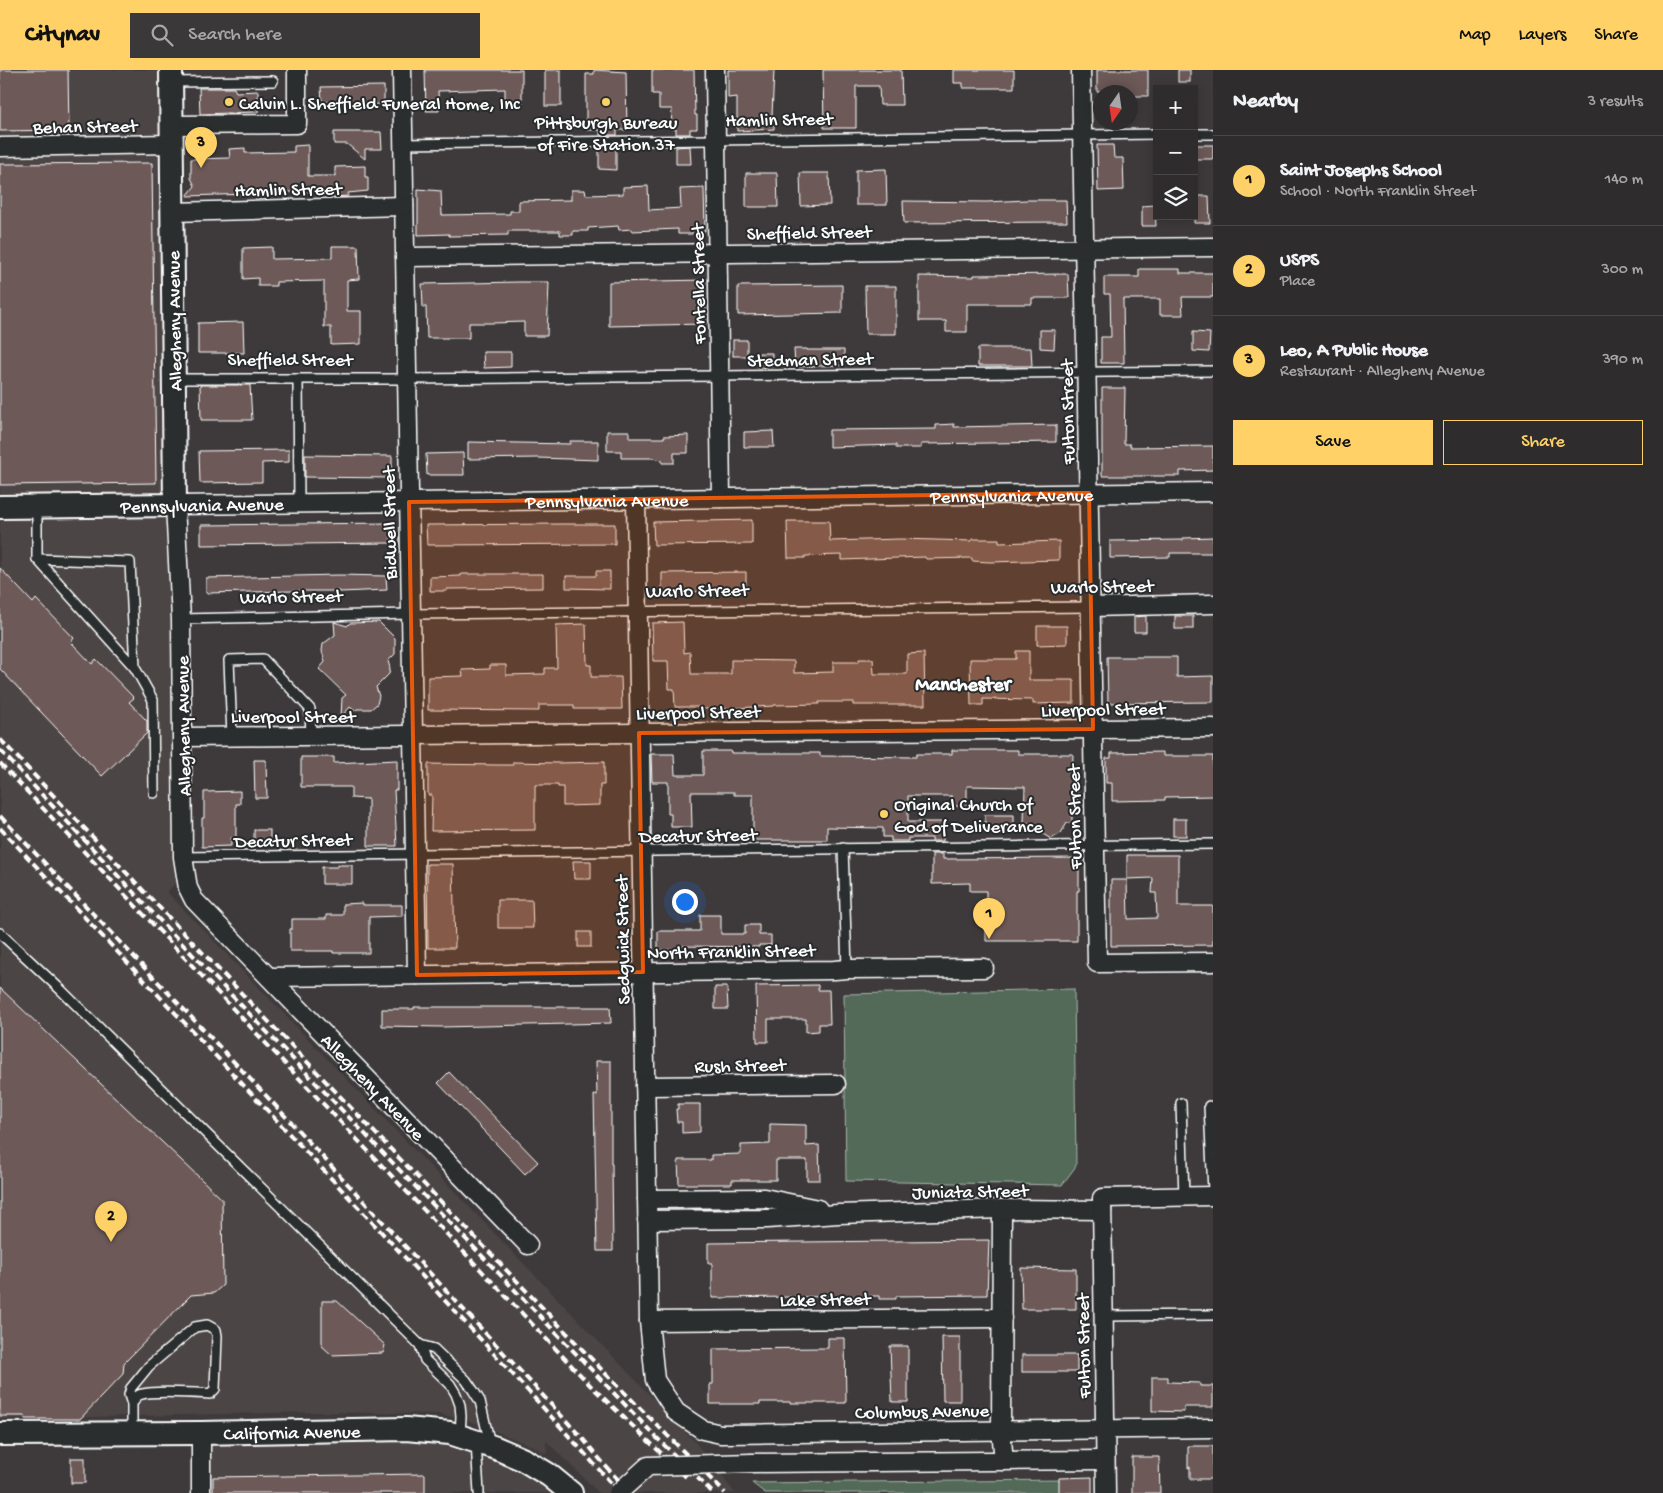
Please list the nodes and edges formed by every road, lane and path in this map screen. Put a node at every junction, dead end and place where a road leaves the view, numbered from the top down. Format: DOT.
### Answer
graph roads {
  1 [pos="297,70"];
  2 [pos="402,70"];
  3 [pos="715,70"];
  4 [pos="1081,70"];
  5 [pos="171,76"];
  6 [pos="273,81"];
  7 [pos="1153,134"];
  8 [pos="1198,134"];
  9 [pos="1213,134"];
  10 [pos="171,135"];
  11 [pos="1082,135"];
  12 [pos="716,140"];
  13 [pos="403,144"];
  14 [pos="0,147"];
  15 [pos="404,206"];
  16 [pos="172,212"];
  17 [pos="1213,247"];
  18 [pos="1084,249"];
  19 [pos="718,253"];
  20 [pos="405,257"];
  21 [pos="1213,370"];
  22 [pos="1087,372"];
  23 [pos="719,376"];
  24 [pos="174,379"];
  25 [pos="298,379"];
  26 [pos="407,379"];
  27 [pos="1213,492"];
  28 [pos="1089,493"];
  29 [pos="721,498"];
  30 [pos="636,499"];
  31 [pos="409,502"];
  32 [pos="299,503"];
  33 [pos="175,504"];
  34 [pos="37,507"];
  35 [pos="0,508"];
  36 [pos="37,559"];
  37 [pos="1213,604"];
  38 [pos="1090,606"];
  39 [pos="637,611"];
  40 [pos="411,614"];
  41 [pos="181,619"];
  42 [pos="135,668"];
  43 [pos="1213,728"];
  44 [pos="1093,729"];
  45 [pos="639,733"];
  46 [pos="413,735"];
  47 [pos="311,736"];
  48 [pos="183,737"];
  49 [pos="232,737"];
  50 [pos="154,793"];
  51 [pos="1213,844"];
  52 [pos="1095,845"];
  53 [pos="843,848"];
  54 [pos="641,851"];
  55 [pos="415,854"];
  56 [pos="183,857"];
  57 [pos="0,933"];
  58 [pos="1213,962"];
  59 [pos="984,968"];
  60 [pos="847,969"];
  61 [pos="643,972"];
  62 [pos="417,975"];
  63 [pos="269,977"];
  64 [pos="836,1084"];
  65 [pos="645,1086"];
  66 [pos="1180,1103"];
  67 [pos="1209,1106"];
  68 [pos="1213,1191"];
  69 [pos="1213,1196"];
  70 [pos="1184,1197"];
  71 [pos="647,1199"];
  72 [pos="1102,1204"];
  73 [pos="1002,1209"];
  74 [pos="838,1214"];
  75 [pos="647,1220"];
  76 [pos="528,1245"];
  77 [pos="1213,1315"];
  78 [pos="1102,1316"];
  79 [pos="1002,1318"];
  80 [pos="649,1322"];
  81 [pos="420,1345"];
  82 [pos="656,1380"];
  83 [pos="132,1404"];
  84 [pos="1213,1428"];
  85 [pos="1104,1429"];
  86 [pos="1002,1430"];
  87 [pos="132,1433"];
  88 [pos="201,1433"];
  89 [pos="0,1434"];
  90 [pos="476,1442"];
  91 [pos="1105,1460"];
  92 [pos="1004,1461"];
  93 [pos="201,1493"];
  94 [pos="479,1493"];
  95 [pos="571,1493"];
  96 [pos="618,1493"];
  97 [pos="1106,1493"];
  1 -- 10 [label="street, Behan Street"];
  2 -- 13 [label="street, Bidwell Street"];
  3 -- 12 [label="street, Fontella Street"];
  4 -- 11 [label="street, Fulton Street"];
  5 -- 6 [label="lane"];
  5 -- 10 [label="street, Allegheny Avenue"];
  7 -- 11 [label="lane, Hamlin Street"];
  8 -- 9 [label="lane"];
  10 -- 14 [label="street, Behan Street"];
  10 -- 16 [label="street, Allegheny Avenue"];
  11 -- 12 [label="lane, Hamlin Street"];
  11 -- 18 [label="street, Fulton Street"];
  12 -- 13 [label="lane, Hamlin Street"];
  12 -- 19 [label="street, Fontella Street"];
  13 -- 15 [label="street, Bidwell Street"];
  15 -- 16 [label="street, Hamlin Street"];
  15 -- 20 [label="street, Bidwell Street"];
  16 -- 24 [label="street, Allegheny Avenue"];
  17 -- 18 [label="street, Sheffield Street"];
  18 -- 19 [label="street, Sheffield Street"];
  18 -- 22 [label="street, Fulton Street"];
  19 -- 20 [label="street, Sheffield Street"];
  19 -- 23 [label="street, Fontella Street"];
  20 -- 26 [label="street, Bidwell Street"];
  21 -- 22 [label="lane, Stedman Street"];
  22 -- 23 [label="lane, Stedman Street"];
  22 -- 28 [label="street, Fulton Street"];
  23 -- 26 [label="lane, Stedman Street"];
  23 -- 29 [label="street, Fontella Street"];
  24 -- 25 [label="lane, Sheffield Street"];
  24 -- 33 [label="street, Allegheny Avenue"];
  25 -- 26 [label="lane, Sheffield Street"];
  25 -- 32 [label="lane"];
  26 -- 31 [label="street, Bidwell Street"];
  27 -- 28 [label="street, Pennsylvania Avenue"];
  28 -- 29 [label="street, Pennsylvania Avenue"];
  28 -- 38 [label="street, Fulton Street"];
  29 -- 30 [label="street, Pennsylvania Avenue"];
  30 -- 31 [label="street, Pennsylvania Avenue"];
  30 -- 39 [label="street, Sedgwick Street"];
  31 -- 32 [label="street, Pennsylvania Avenue"];
  31 -- 40 [label="street, Bidwell Street"];
  32 -- 33 [label="street, Pennsylvania Avenue"];
  33 -- 34 [label="street, Pennsylvania Avenue"];
  33 -- 41 [label="street, Allegheny Avenue"];
  34 -- 35 [label="street, Pennsylvania Avenue"];
  34 -- 36 [label="lane"];
  36 -- 42 [label="lane"];
  36 -- 42 [label="lane"];
  37 -- 38 [label="street, Warlo Street"];
  38 -- 39 [label="lane, Warlo Street"];
  38 -- 44 [label="street, Fulton Street"];
  39 -- 40 [label="lane, Warlo Street"];
  39 -- 45 [label="street, Sedgwick Street"];
  40 -- 41 [label="lane, Warlo Street"];
  40 -- 46 [label="street, Bidwell Street"];
  41 -- 48 [label="street, Allegheny Avenue"];
  42 -- 50 [label="lane"];
  43 -- 44 [label="street, Liverpool Street"];
  44 -- 45 [label="street, Liverpool Street"];
  44 -- 52 [label="street, Fulton Street"];
  45 -- 46 [label="street, Liverpool Street"];
  45 -- 54 [label="street, Sedgwick Street"];
  46 -- 47 [label="street, Liverpool Street"];
  46 -- 55 [label="street, Bidwell Street"];
  47 -- 49 [label="street, Liverpool Street"];
  47 -- 49 [label="lane"];
  48 -- 49 [label="street, Liverpool Street"];
  48 -- 56 [label="street, Allegheny Avenue"];
  51 -- 52 [label="lane, Decatur Street"];
  52 -- 53 [label="lane, Decatur Street"];
  52 -- 58 [label="street, Fulton Street"];
  53 -- 54 [label="lane, Decatur Street"];
  53 -- 60 [label="lane"];
  54 -- 55 [label="lane, Decatur Street"];
  54 -- 61 [label="street, Sedgwick Street"];
  55 -- 56 [label="lane, Decatur Street"];
  55 -- 62 [label="street, Bidwell Street"];
  56 -- 63 [label="street, Allegheny Avenue"];
  57 -- 81 [label="lane"];
  59 -- 60 [label="street, North Franklin Street"];
  60 -- 61 [label="street, North Franklin Street"];
  61 -- 62 [label="street, North Franklin Street"];
  61 -- 65 [label="street, Sedgwick Street"];
  62 -- 63 [label="street, North Franklin Street"];
  63 -- 76 [label="street, Allegheny Avenue"];
  64 -- 65 [label="street, Rush Street"];
  65 -- 71 [label="street, Sedgwick Street"];
  66 -- 70 [label="lane"];
  67 -- 68 [label="lane"];
  69 -- 70 [label="street, Juniata Street"];
  70 -- 72 [label="street, Juniata Street"];
  71 -- 74 [label="street, Juniata Street"];
  71 -- 75 [label="street, Sedgwick Street"];
  72 -- 73 [label="street, Juniata Street"];
  72 -- 78 [label="street, Fulton Street"];
  73 -- 74 [label="street, Juniata Street"];
  73 -- 79 [label="street"];
  74 -- 75 [label="street, Juniata Street"];
  75 -- 80 [label="street, Sedgwick Street"];
  77 -- 78 [label="lane"];
  78 -- 85 [label="street, Fulton Street"];
  79 -- 80 [label="street, Lake Street"];
  79 -- 86 [label="street"];
  80 -- 82 [label="street, Sedgwick Street"];
  81 -- 90 [label="lane"];
  81 -- 90 [label="lane"];
  82 -- 86 [label="street, Columbus Avenue"];
  83 -- 83 [label="lane"];
  83 -- 87 [label="lane"];
  84 -- 85 [label="street, Columbus Avenue"];
  85 -- 86 [label="street, Columbus Avenue"];
  85 -- 91 [label="street, Fulton Street"];
  86 -- 92 [label="street"];
  87 -- 88 [label="street, California Avenue"];
  87 -- 89 [label="street, California Avenue"];
  88 -- 90 [label="street, California Avenue"];
  88 -- 93 [label="street"];
  90 -- 94 [label="lane"];
  90 -- 95 [label="street, California Avenue"];
  91 -- 92 [label="street"];
  91 -- 97 [label="street, Fulton Street"];
  92 -- 96 [label="street, bridge"];
}
